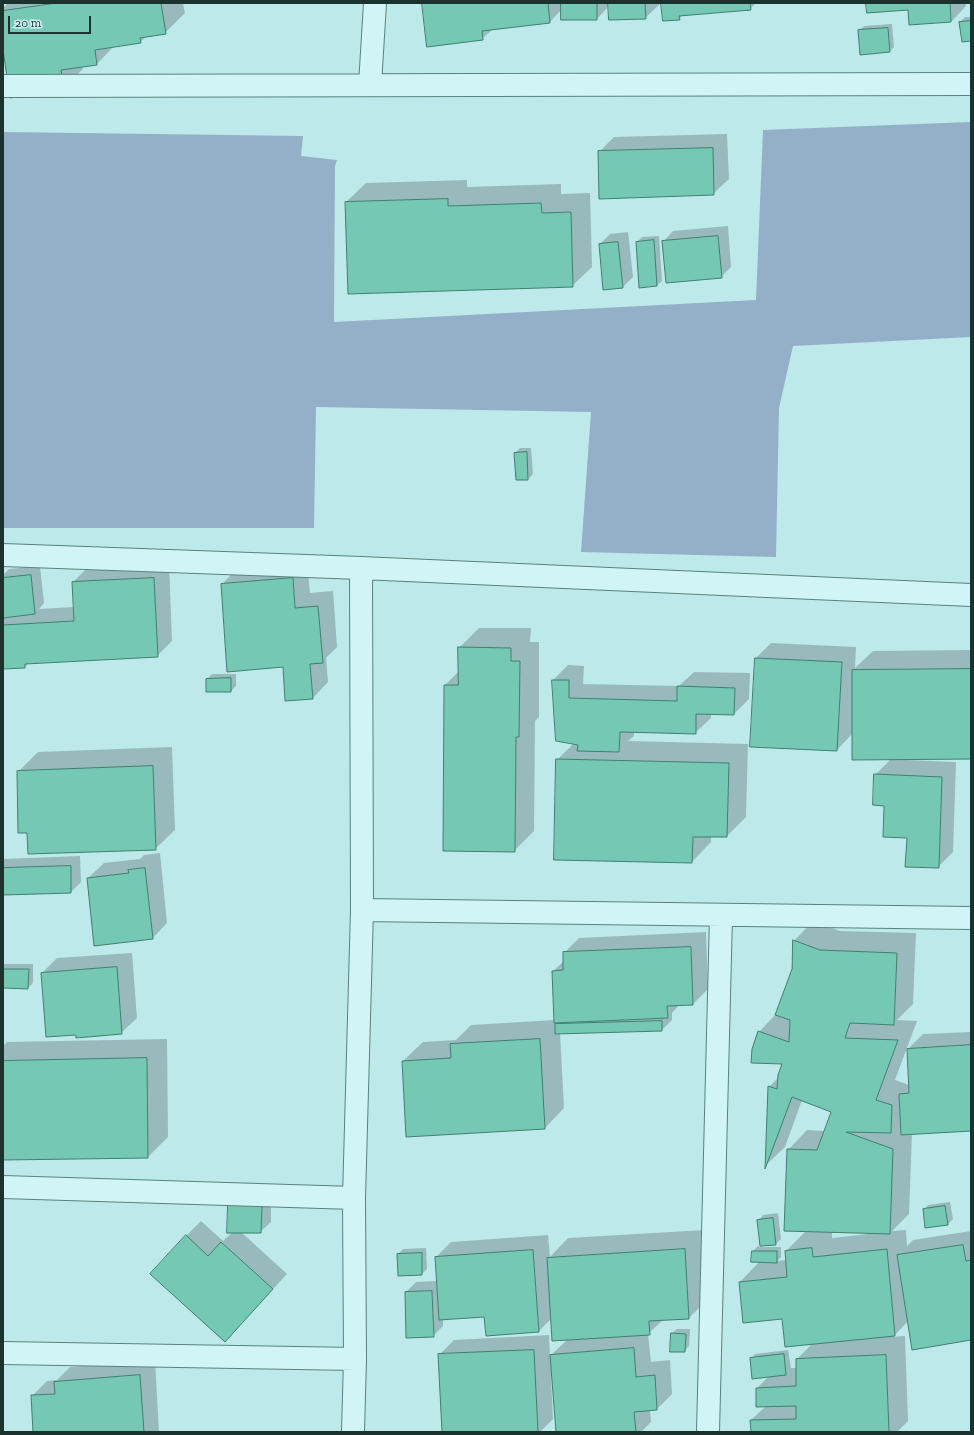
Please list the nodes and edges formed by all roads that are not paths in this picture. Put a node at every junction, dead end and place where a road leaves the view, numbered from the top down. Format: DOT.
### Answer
graph roads {
  1 [pos="374,3"];
  2 [pos="971,84"];
  3 [pos="370,85"];
  4 [pos="3,86"];
  5 [pos="3,555"];
  6 [pos="361,568"];
  7 [pos="971,595"];
  8 [pos="362,910"];
  9 [pos="722,916"];
  10 [pos="971,918"];
  11 [pos="3,1187"];
  12 [pos="354,1198"];
  13 [pos="3,1353"];
  14 [pos="354,1359"];
  15 [pos="353,1432"];
  16 [pos="708,1432"];
  1 -- 3 [label="street"];
  2 -- 3 [label="street"];
  3 -- 4 [label="street"];
  5 -- 6 [label="street"];
  6 -- 7 [label="street"];
  6 -- 8 [label="street"];
  8 -- 9 [label="street"];
  8 -- 12 [label="street"];
  9 -- 10 [label="street"];
  9 -- 16 [label="street"];
  11 -- 12 [label="street"];
  12 -- 14 [label="street"];
  13 -- 14 [label="street"];
  14 -- 15 [label="street"];
}
